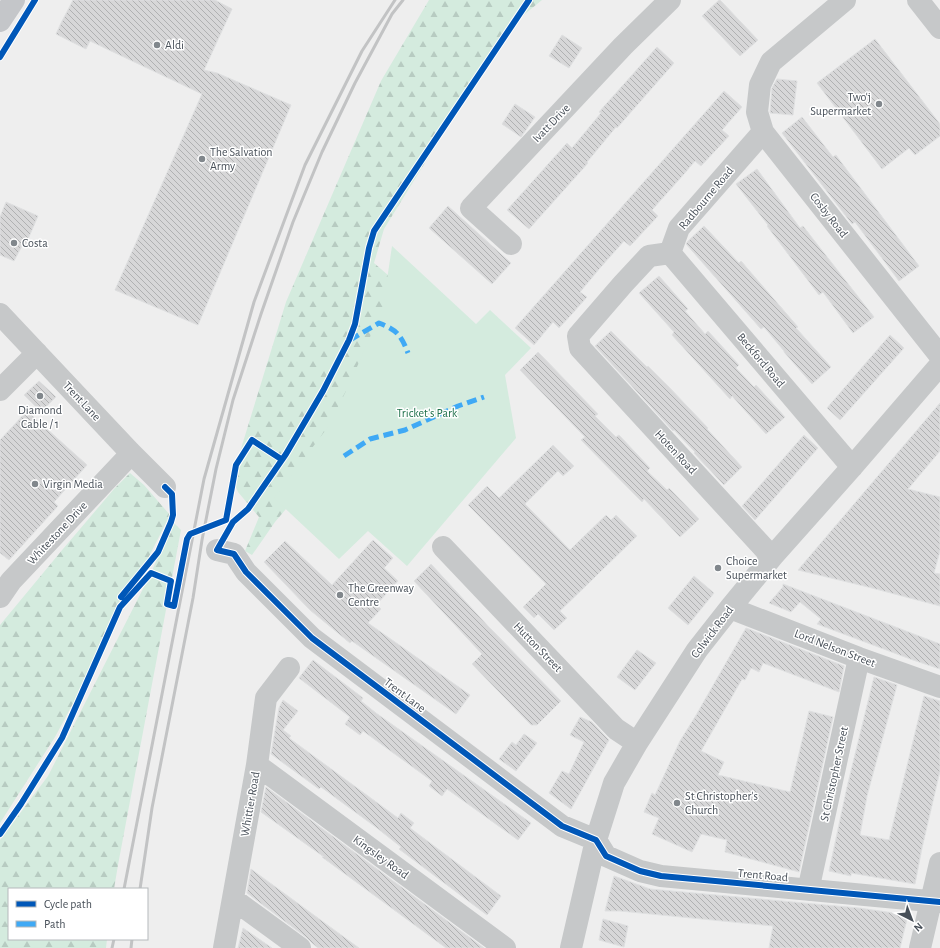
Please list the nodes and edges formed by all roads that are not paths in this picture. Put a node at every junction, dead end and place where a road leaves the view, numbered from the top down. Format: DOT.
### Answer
graph roads {
  1 [pos="14,0"];
  2 [pos="670,0"];
  3 [pos="845,0"];
  4 [pos="0,21"];
  5 [pos="763,132"];
  6 [pos="511,244"];
  7 [pos="670,253"];
  8 [pos="0,314"];
  9 [pos="38,353"];
  10 [pos="940,356"];
  11 [pos="940,365"];
  12 [pos="0,390"];
  13 [pos="130,452"];
  14 [pos="852,467"];
  15 [pos="165,487"];
  16 [pos="443,547"];
  17 [pos="217,550"];
  18 [pos="772,556"];
  19 [pos="4,583"];
  20 [pos="730,608"];
  21 [pos="859,658"];
  22 [pos="290,668"];
  23 [pos="940,687"];
  24 [pos="637,743"];
  25 [pos="257,765"];
  26 [pos="596,840"];
  27 [pos="940,863"];
  28 [pos="809,890"];
  29 [pos="233,899"];
  30 [pos="936,901"];
  31 [pos="224,948"];
  32 [pos="300,948"];
  33 [pos="505,948"];
  34 [pos="571,948"];
  35 [pos="920,948"];
  1 -- 4 [label="main road"];
  2 -- 6 [label="street, Ivatt Drive"];
  3 -- 5 [label="street, Cosby Road"];
  5 -- 7 [label="street, Radbourne Road"];
  5 -- 10 [label="street, Cosby Road"];
  7 -- 14 [label="street, Beckford Road"];
  7 -- 18 [label="street, Hoten Road"];
  8 -- 9 [label="street, Trent Lane"];
  9 -- 12 [label="street"];
  9 -- 13 [label="street, Trent Lane"];
  11 -- 14 [label="street, Colwick Road"];
  13 -- 15 [label="street, Trent Lane"];
  13 -- 19 [label="street, Whitestone Drive"];
  14 -- 18 [label="street, Colwick Road"];
  16 -- 24 [label="street, Hutton Street"];
  17 -- 26 [label="street, Trent Lane"];
  18 -- 20 [label="street, Colwick Road"];
  20 -- 21 [label="street, Lord Nelson Street"];
  20 -- 24 [label="street, Colwick Road"];
  21 -- 23 [label="street, Lord Nelson Street"];
  21 -- 28 [label="street, St Christopher Street"];
  22 -- 25 [label="street, Whittier Road"];
  24 -- 26 [label="street, Colwick Road"];
  25 -- 29 [label="street, Whittier Road"];
  25 -- 33 [label="street, Kingsley Road"];
  26 -- 28 [label="street, Trent Road"];
  26 -- 34 [label="street, Colwick Road"];
  27 -- 30 [label="street"];
  28 -- 30 [label="street, Trent Road"];
  29 -- 31 [label="street, Whittier Road"];
  29 -- 32 [label="street"];
  30 -- 35 [label="street"];
}
